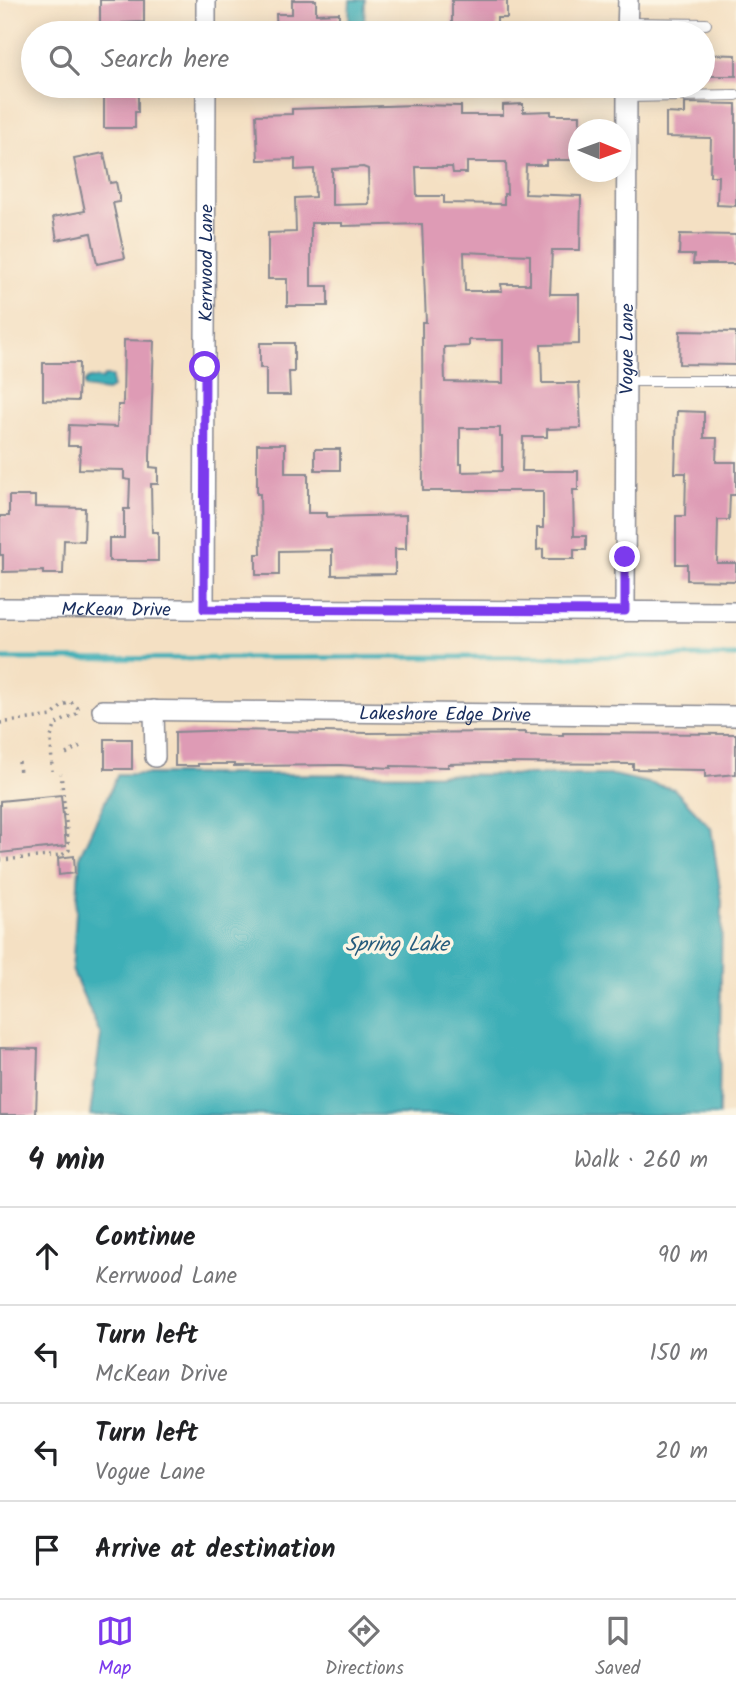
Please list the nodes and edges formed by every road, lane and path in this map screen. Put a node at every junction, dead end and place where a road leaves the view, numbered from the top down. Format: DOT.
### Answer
graph roads {
  1 [pos="206,0"];
  2 [pos="628,0"];
  3 [pos="206,21"];
  4 [pos="628,21"];
  5 [pos="715,94"];
  6 [pos="736,95"];
  7 [pos="206,98"];
  8 [pos="627,98"];
  9 [pos="626,381"];
  10 [pos="736,381"];
  11 [pos="0,608"];
  12 [pos="204,609"];
  13 [pos="625,611"];
  14 [pos="736,612"];
  15 [pos="102,710"];
  16 [pos="154,710"];
  17 [pos="736,716"];
  18 [pos="0,723"];
  19 [pos="82,745"];
  20 [pos="66,754"];
  21 [pos="155,757"];
  22 [pos="19,762"];
  23 [pos="52,771"];
  24 [pos="61,774"];
  25 [pos="20,775"];
  26 [pos="0,860"];
  1 -- 3 [label="street"];
  2 -- 4 [label="street"];
  5 -- 6 [label="lane"];
  7 -- 12 [label="street, Kerrwood Lane"];
  8 -- 9 [label="street, Vogue Lane"];
  9 -- 10 [label="lane"];
  9 -- 13 [label="street, Vogue Lane"];
  11 -- 12 [label="street, McKean Drive"];
  12 -- 13 [label="street, McKean Drive"];
  13 -- 14 [label="street, McKean Drive"];
  15 -- 16 [label="street, Lakeshore Edge Drive"];
  16 -- 17 [label="street, Lakeshore Edge Drive"];
  16 -- 21 [label="street"];
  18 -- 23 [label="path"];
  19 -- 20 [label="path"];
  22 -- 25 [label="path"];
  24 -- 26 [label="path"];
}
